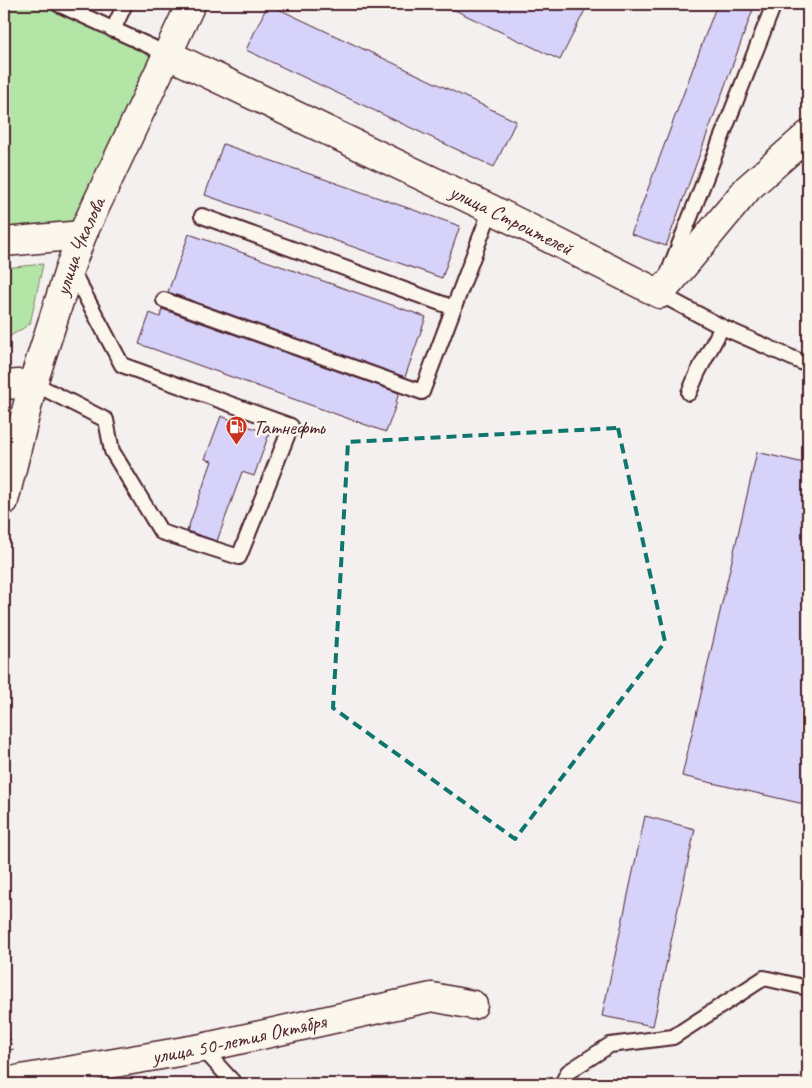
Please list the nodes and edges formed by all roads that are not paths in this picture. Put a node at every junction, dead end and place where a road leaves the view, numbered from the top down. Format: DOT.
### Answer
graph roads {
  1 [pos="58,4"];
  2 [pos="125,4"];
  3 [pos="191,4"];
  4 [pos="774,4"];
  5 [pos="113,30"];
  6 [pos="167,54"];
  7 [pos="808,135"];
  8 [pos="491,209"];
  9 [pos="202,216"];
  10 [pos="82,235"];
  11 [pos="4,242"];
  12 [pos="70,267"];
  13 [pos="660,294"];
  14 [pos="164,300"];
  15 [pos="454,308"];
  16 [pos="722,327"];
  17 [pos="808,365"];
  18 [pos="33,383"];
  19 [pos="4,385"];
  20 [pos="689,393"];
  21 [pos="4,501"];
  22 [pos="808,988"];
  23 [pos="473,1005"];
  24 [pos="202,1048"];
  25 [pos="12,1081"];
  26 [pos="235,1084"];
  27 [pos="562,1084"];
  1 -- 5 [label="lane"];
  2 -- 5 [label="lane"];
  3 -- 6 [label="street, улица Чкалова"];
  4 -- 13 [label="lane"];
  5 -- 6 [label="lane"];
  6 -- 8 [label="street, улица Строителей"];
  6 -- 10 [label="street, улица Чкалова"];
  7 -- 13 [label="street"];
  8 -- 13 [label="street, улица Строителей"];
  8 -- 15 [label="lane"];
  9 -- 15 [label="lane"];
  10 -- 11 [label="street"];
  10 -- 12 [label="street, улица Чкалова"];
  12 -- 18 [label="street, улица Чкалова"];
  12 -- 18 [label="lane"];
  13 -- 16 [label="lane"];
  14 -- 15 [label="lane"];
  16 -- 17 [label="lane"];
  16 -- 20 [label="lane"];
  18 -- 19 [label="street"];
  18 -- 21 [label="street, улица Чкалова"];
  22 -- 27 [label="lane"];
  23 -- 24 [label="street, улица 50-летия Октября"];
  24 -- 25 [label="street, улица 50-летия Октября"];
  24 -- 26 [label="lane"];
}
